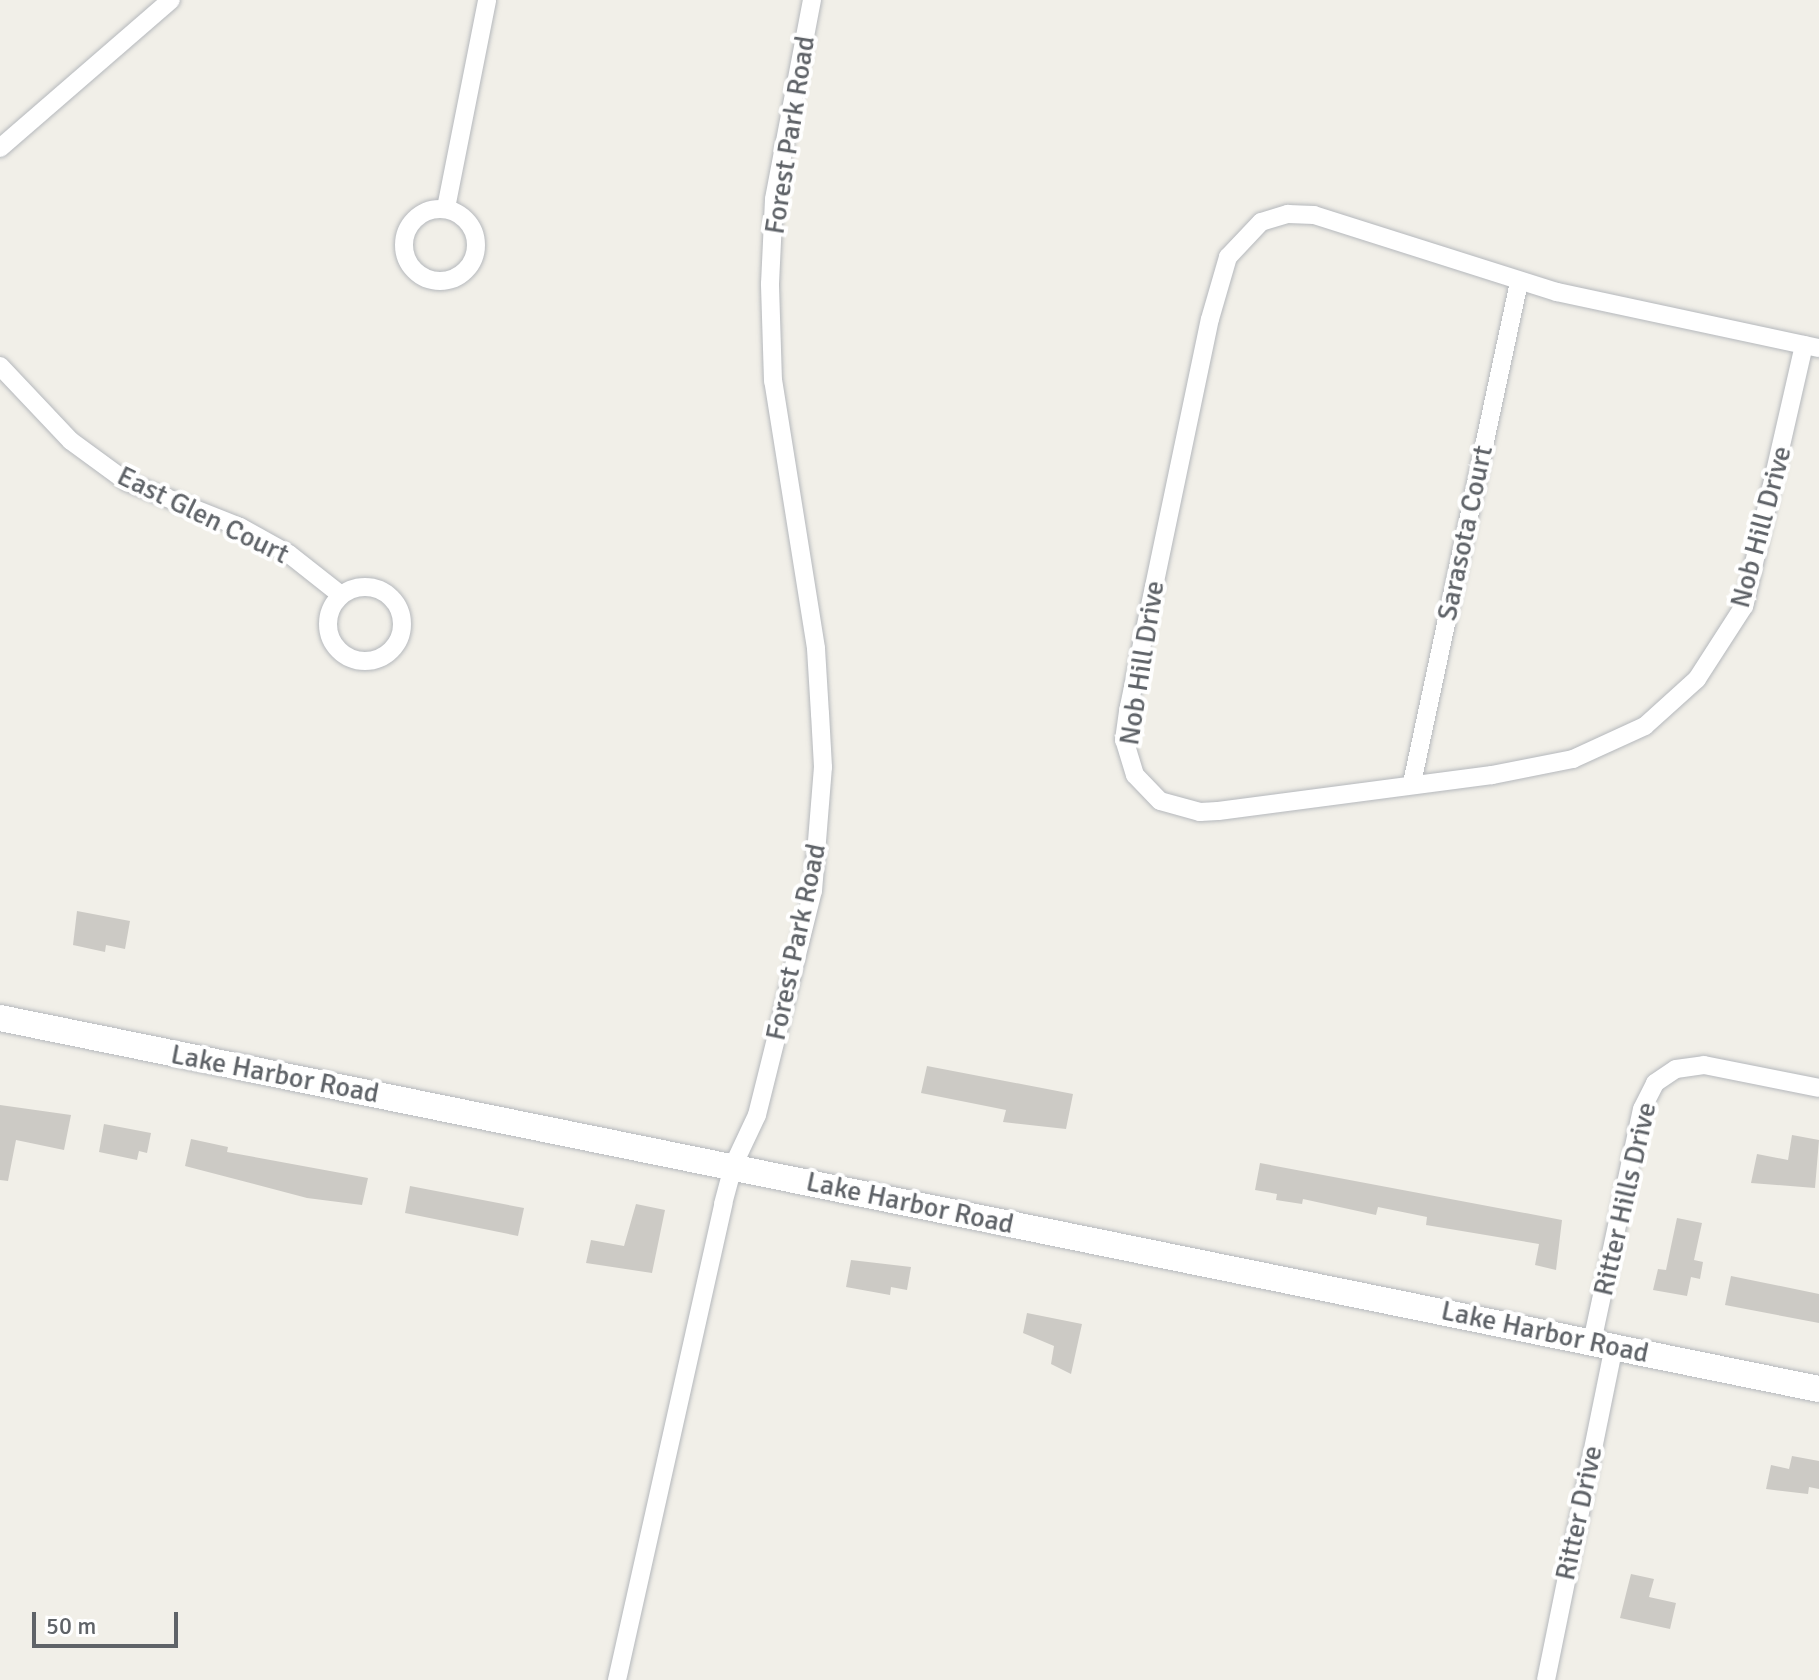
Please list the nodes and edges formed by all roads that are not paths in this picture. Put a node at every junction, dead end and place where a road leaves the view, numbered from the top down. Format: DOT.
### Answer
graph roads {
  1 [pos="171,0"];
  2 [pos="487,0"];
  3 [pos="812,0"];
  4 [pos="0,148"];
  5 [pos="446,208"];
  6 [pos="1519,282"];
  7 [pos="1812,347"];
  8 [pos="0,366"];
  9 [pos="341,595"];
  10 [pos="1412,783"];
  11 [pos="0,1018"];
  12 [pos="1819,1088"];
  13 [pos="733,1166"];
  14 [pos="1603,1344"];
  15 [pos="1819,1389"];
  16 [pos="617,1680"];
  17 [pos="1546,1680"];
  1 -- 4 [label="street"];
  2 -- 5 [label="street"];
  3 -- 13 [label="street, Forest Park Road"];
  5 -- 5 [label="street"];
  6 -- 7 [label="street, Nob Hill Drive"];
  6 -- 10 [label="street, Sarasota Court"];
  6 -- 10 [label="street, Nob Hill Drive"];
  7 -- 10 [label="street, Nob Hill Drive"];
  8 -- 9 [label="street, East Glen Court"];
  9 -- 9 [label="street"];
  11 -- 13 [label="street, Lake Harbor Road"];
  12 -- 14 [label="street, Ritter Hills Drive"];
  13 -- 14 [label="street, Lake Harbor Road"];
  13 -- 16 [label="street, Forest Park Road"];
  14 -- 15 [label="street, Lake Harbor Road"];
  14 -- 17 [label="street, Ritter Drive"];
}
